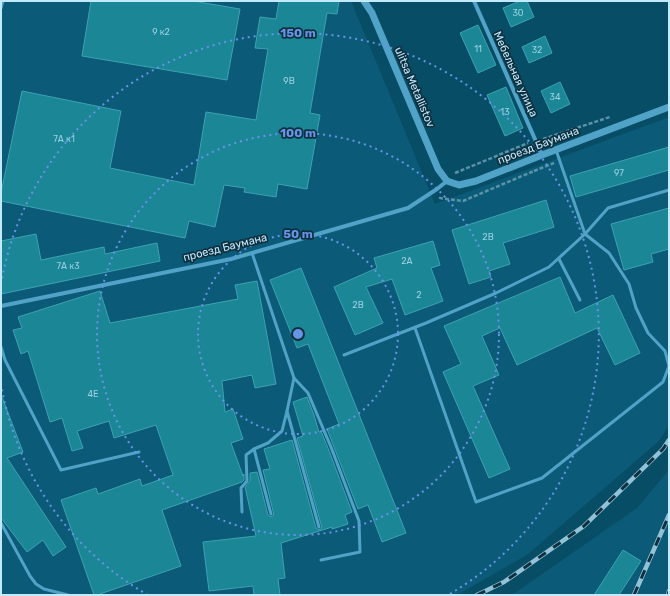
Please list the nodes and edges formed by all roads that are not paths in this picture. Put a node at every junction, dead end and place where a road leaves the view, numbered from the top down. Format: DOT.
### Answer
graph roads {
  1 [pos="3,1"];
  2 [pos="364,1"];
  3 [pos="474,1"];
  4 [pos="1,8"];
  5 [pos="669,107"];
  6 [pos="556,150"];
  7 [pos="542,155"];
  8 [pos="448,178"];
  9 [pos="669,190"];
  10 [pos="585,234"];
  11 [pos="252,253"];
  12 [pos="559,259"];
  13 [pos="580,300"];
  14 [pos="1,306"];
  15 [pos="415,328"];
  16 [pos="1,347"];
  17 [pos="344,355"];
  18 [pos="294,378"];
  19 [pos="287,411"];
  20 [pos="254,449"];
  21 [pos="139,452"];
  22 [pos="242,512"];
  23 [pos="271,514"];
  24 [pos="1,523"];
  25 [pos="320,527"];
  26 [pos="321,560"];
  27 [pos="68,595"];
  1 -- 4 [label="lane"];
  2 -- 8 [label="street, ulitsa Metallistov"];
  3 -- 7 [label="street, Мебельная улица"];
  5 -- 6 [label="street, проезд Баумана"];
  6 -- 7 [label="street, проезд Баумана"];
  6 -- 10 [label="lane"];
  7 -- 8 [label="street, проезд Баумана"];
  8 -- 11 [label="street, проезд Баумана"];
  9 -- 10 [label="lane"];
  10 -- 12 [label="lane"];
  10 -- 15 [label="lane"];
  11 -- 14 [label="street, проезд Баумана"];
  11 -- 18 [label="lane"];
  12 -- 13 [label="lane"];
  12 -- 15 [label="lane"];
  15 -- 17 [label="lane"];
  16 -- 21 [label="lane"];
  18 -- 19 [label="lane"];
  18 -- 26 [label="lane"];
  19 -- 20 [label="lane"];
  19 -- 25 [label="lane"];
  20 -- 22 [label="lane"];
  20 -- 23 [label="lane"];
  24 -- 27 [label="lane"];
}
